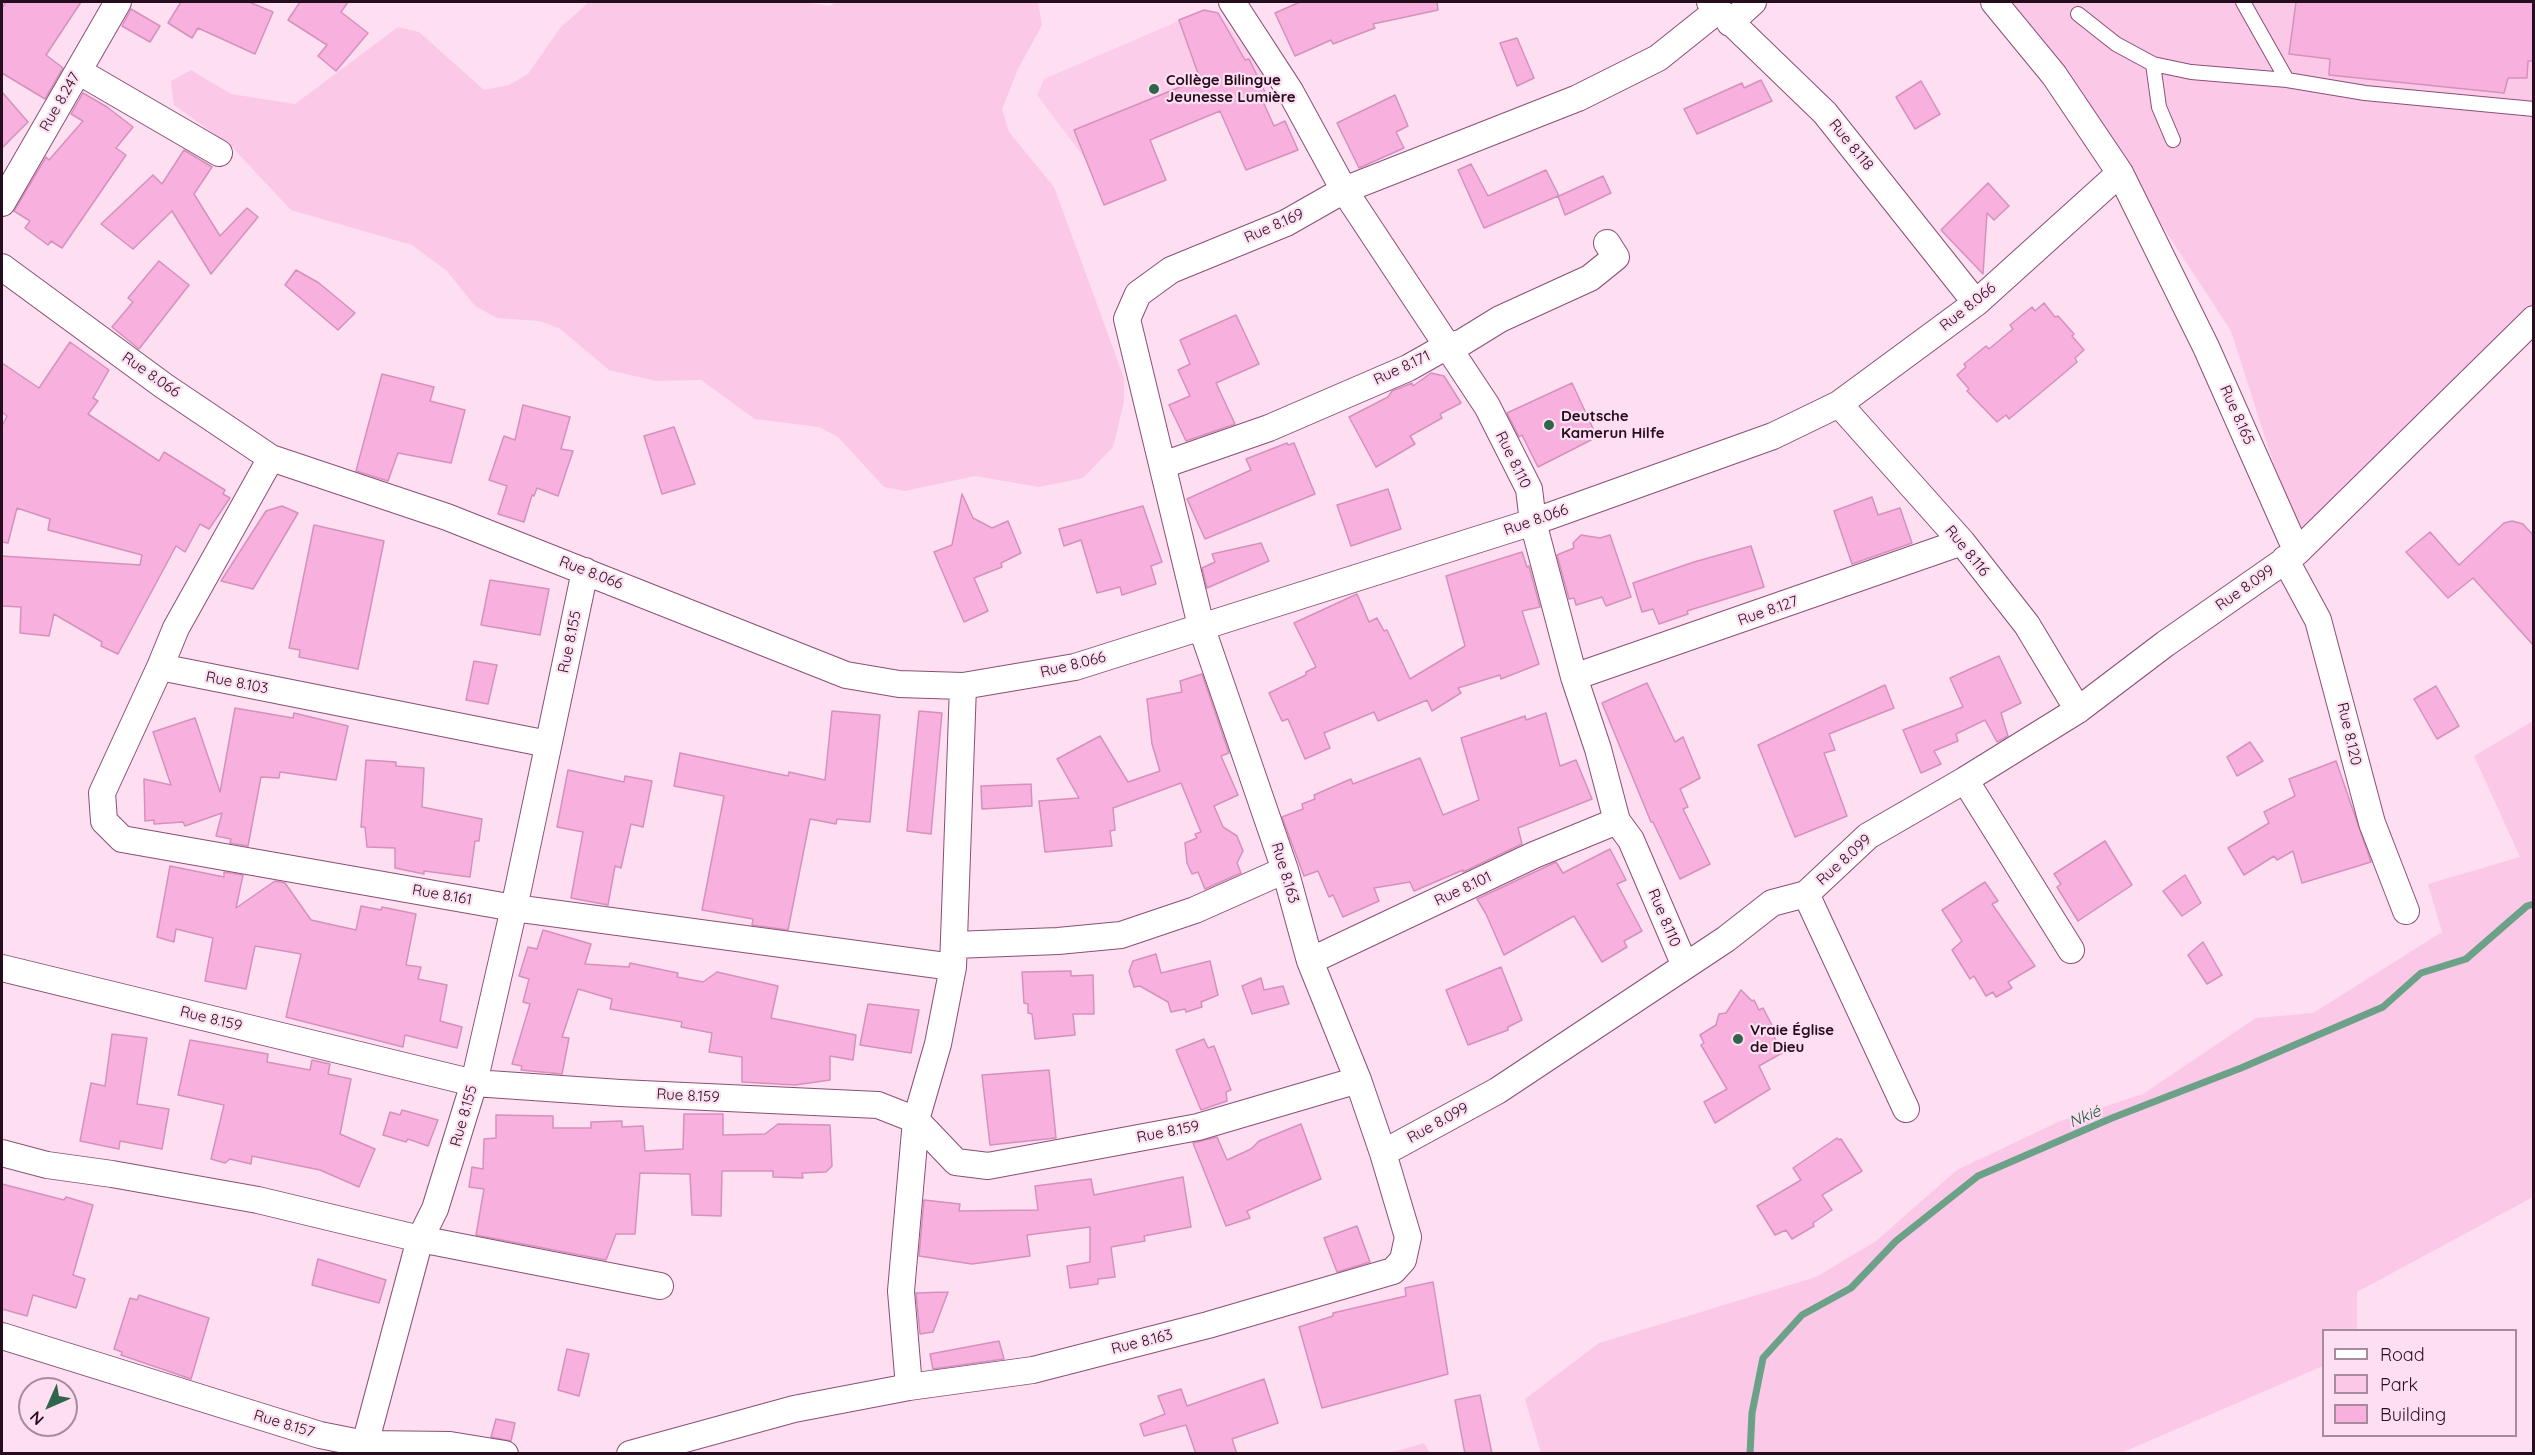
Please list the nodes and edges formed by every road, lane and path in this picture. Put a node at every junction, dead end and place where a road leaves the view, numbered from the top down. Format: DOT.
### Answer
graph roads {
  1 [pos="118,2"];
  2 [pos="1233,2"];
  3 [pos="1753,2"];
  4 [pos="1994,2"];
  5 [pos="2243,2"];
  6 [pos="1719,12"];
  7 [pos="2078,14"];
  8 [pos="2153,64"];
  9 [pos="78,71"];
  10 [pos="2287,80"];
  11 [pos="2534,109"];
  12 [pos="2173,140"];
  13 [pos="219,153"];
  14 [pos="2120,173"];
  15 [pos="1344,190"];
  16 [pos="2,203"];
  17 [pos="1607,243"];
  18 [pos="5,277"];
  19 [pos="1976,303"];
  20 [pos="2534,319"];
  21 [pos="1447,346"];
  22 [pos="1839,404"];
  23 [pos="271,458"];
  24 [pos="1163,465"];
  25 [pos="1533,522"];
  26 [pos="1962,542"];
  27 [pos="2291,556"];
  28 [pos="585,571"];
  29 [pos="1201,626"];
  30 [pos="160,667"];
  31 [pos="1574,677"];
  32 [pos="963,686"];
  33 [pos="2078,710"];
  34 [pos="548,744"];
  35 [pos="1965,780"];
  36 [pos="1617,821"];
  37 [pos="1285,870"];
  38 [pos="1806,894"];
  39 [pos="514,908"];
  40 [pos="2406,910"];
  41 [pos="2071,950"];
  42 [pos="954,956"];
  43 [pos="1310,961"];
  44 [pos="1685,966"];
  45 [pos="2,968"];
  46 [pos="1358,1080"];
  47 [pos="474,1083"];
  48 [pos="1906,1109"];
  49 [pos="916,1120"];
  50 [pos="2,1153"];
  51 [pos="1383,1153"];
  52 [pos="420,1239"];
  53 [pos="660,1286"];
  54 [pos="2,1336"];
  55 [pos="909,1387"];
  56 [pos="365,1444"];
  57 [pos="505,1454"];
  58 [pos="630,1454"];
  1 -- 9 [label="street, Rue 8.247"];
  2 -- 15 [label="street, Rue 8.110"];
  3 -- 6 [label="street, Rue 8.169"];
  4 -- 14 [label="street, Rue 8.165"];
  5 -- 10 [label="lane"];
  6 -- 15 [label="street, Rue 8.169"];
  6 -- 19 [label="street, Rue 8.118"];
  7 -- 8 [label="lane"];
  8 -- 10 [label="lane"];
  8 -- 12 [label="lane"];
  9 -- 13 [label="street"];
  9 -- 16 [label="street, Rue 8.247"];
  10 -- 11 [label="lane"];
  14 -- 19 [label="street, Rue 8.066"];
  14 -- 27 [label="street, Rue 8.165"];
  15 -- 21 [label="street, Rue 8.110"];
  15 -- 24 [label="street, Rue 8.169"];
  17 -- 21 [label="street, Rue 8.171"];
  18 -- 23 [label="street, Rue 8.066"];
  19 -- 22 [label="street, Rue 8.066"];
  20 -- 27 [label="street"];
  21 -- 24 [label="street, Rue 8.171"];
  21 -- 25 [label="street, Rue 8.110"];
  22 -- 25 [label="street, Rue 8.066"];
  22 -- 26 [label="street, Rue 8.116"];
  23 -- 28 [label="street, Rue 8.066"];
  23 -- 30 [label="street"];
  24 -- 29 [label="street, Rue 8.169"];
  25 -- 29 [label="street, Rue 8.066"];
  25 -- 31 [label="street, Rue 8.110"];
  26 -- 31 [label="street, Rue 8.127"];
  26 -- 33 [label="street, Rue 8.116"];
  27 -- 33 [label="street, Rue 8.099"];
  27 -- 40 [label="street, Rue 8.120"];
  28 -- 32 [label="street, Rue 8.066"];
  28 -- 34 [label="street, Rue 8.155"];
  29 -- 32 [label="street, Rue 8.066"];
  29 -- 37 [label="street, Rue 8.163"];
  30 -- 34 [label="street, Rue 8.103"];
  30 -- 39 [label="street, Rue 8.161"];
  31 -- 36 [label="street, Rue 8.110"];
  32 -- 42 [label="street"];
  33 -- 35 [label="street, Rue 8.099"];
  34 -- 39 [label="street, Rue 8.155"];
  35 -- 38 [label="street, Rue 8.099"];
  35 -- 41 [label="street"];
  36 -- 43 [label="street, Rue 8.101"];
  36 -- 44 [label="street, Rue 8.110"];
  37 -- 42 [label="street, Rue 8.161"];
  37 -- 43 [label="street, Rue 8.163"];
  38 -- 44 [label="street, Rue 8.099"];
  38 -- 48 [label="street"];
  39 -- 42 [label="street, Rue 8.161"];
  39 -- 47 [label="street, Rue 8.155"];
  42 -- 49 [label="street"];
  43 -- 46 [label="street, Rue 8.163"];
  44 -- 51 [label="street, Rue 8.099"];
  45 -- 47 [label="street, Rue 8.159"];
  46 -- 49 [label="street, Rue 8.159"];
  46 -- 51 [label="street, Rue 8.163"];
  47 -- 49 [label="street, Rue 8.159"];
  47 -- 52 [label="street, Rue 8.155"];
  49 -- 55 [label="street"];
  50 -- 52 [label="street"];
  51 -- 55 [label="street, Rue 8.163"];
  52 -- 53 [label="street"];
  52 -- 56 [label="street"];
  54 -- 56 [label="street, Rue 8.157"];
  55 -- 58 [label="street, Rue 8.163"];
  56 -- 57 [label="street, Rue 8.157"];
}
